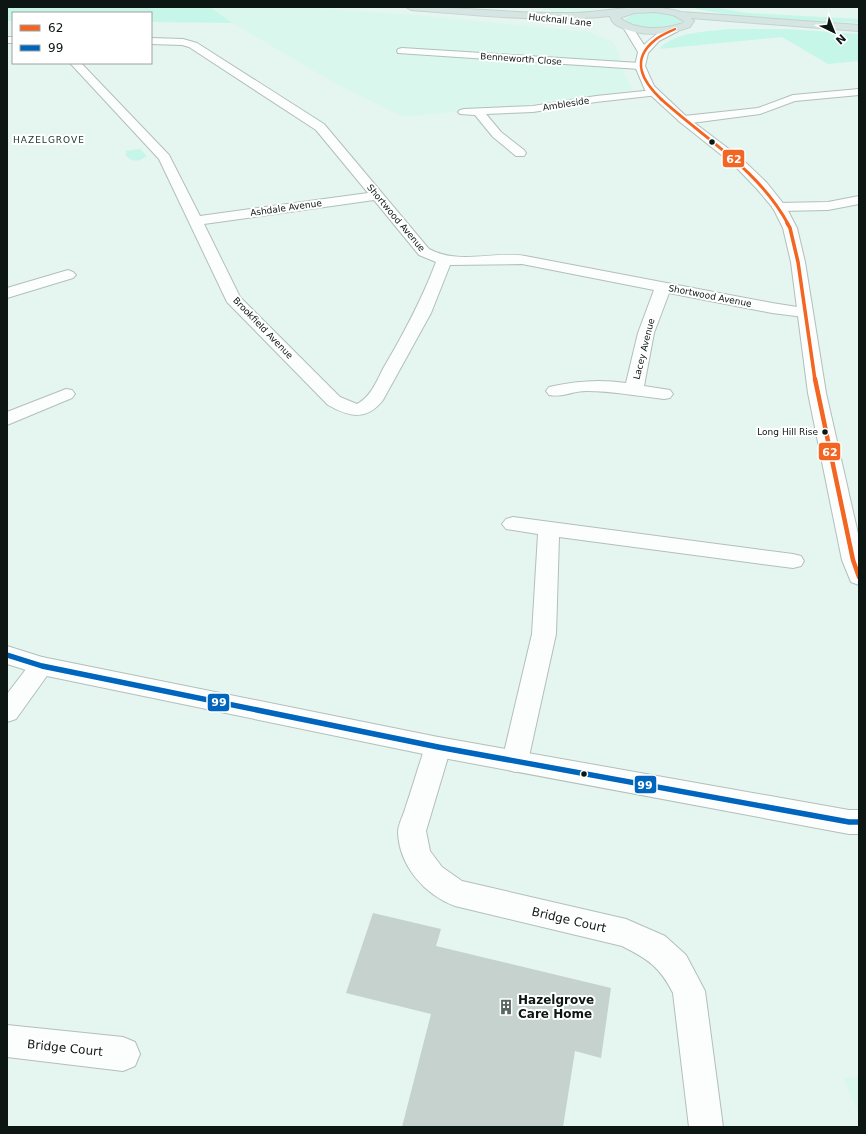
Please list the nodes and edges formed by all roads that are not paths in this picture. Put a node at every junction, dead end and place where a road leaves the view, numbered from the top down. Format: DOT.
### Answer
graph roads {
  1 [pos="411,7"];
  2 [pos="632,10"];
  3 [pos="673,11"];
  4 [pos="496,13"];
  5 [pos="780,24"];
  6 [pos="627,27"];
  7 [pos="678,28"];
  8 [pos="859,28"];
  9 [pos="152,41"];
  10 [pos="402,52"];
  11 [pos="641,59"];
  12 [pos="76,64"];
  13 [pos="654,93"];
  14 [pos="857,94"];
  15 [pos="478,111"];
  16 [pos="464,112"];
  17 [pos="684,120"];
  18 [pos="520,153"];
  19 [pos="377,196"];
  20 [pos="859,200"];
  21 [pos="779,208"];
  22 [pos="195,221"];
  23 [pos="444,260"];
  24 [pos="68,275"];
  25 [pos="663,287"];
  26 [pos="7,293"];
  27 [pos="804,312"];
  28 [pos="634,389"];
  29 [pos="555,391"];
  30 [pos="66,394"];
  31 [pos="664,394"];
  32 [pos="11,413"];
  33 [pos="513,524"];
  34 [pos="549,529"];
  35 [pos="793,561"];
  36 [pos="859,577"];
  37 [pos="7,655"];
  38 [pos="42,666"];
  39 [pos="7,712"];
  40 [pos="438,747"];
  41 [pos="515,761"];
  42 [pos="859,822"];
  43 [pos="7,1041"];
  44 [pos="123,1054"];
  45 [pos="706,1127"];
  1 -- 4 [label="main road, Hucknall Lane"];
  2 -- 3 [label="main road, Hucknall Lane"];
  2 -- 4 [label="main road, Hucknall Lane"];
  2 -- 6 [label="main road"];
  3 -- 5 [label="main road, Hucknall Lane"];
  3 -- 7 [label="main road"];
  4 -- 6 [label="main road, Hucknall Lane"];
  5 -- 7 [label="main road, Hucknall Lane"];
  5 -- 8 [label="main road"];
  6 -- 7 [label="main road, Hucknall Lane"];
  6 -- 11 [label="street"];
  7 -- 11 [label="street"];
  9 -- 19 [label="street, Shortwood Avenue"];
  10 -- 11 [label="street, Benneworth Close"];
  11 -- 13 [label="street"];
  12 -- 22 [label="street, Brookfield Avenue"];
  13 -- 15 [label="street, Ambleside"];
  13 -- 17 [label="street"];
  14 -- 17 [label="street"];
  15 -- 16 [label="street, Ambleside"];
  15 -- 18 [label="street"];
  17 -- 21 [label="street"];
  19 -- 22 [label="street, Ashdale Avenue"];
  19 -- 23 [label="street, Shortwood Avenue"];
  20 -- 21 [label="street"];
  21 -- 27 [label="street"];
  22 -- 23 [label="street, Brookfield Avenue"];
  23 -- 25 [label="street, Shortwood Avenue"];
  24 -- 26 [label="street"];
  25 -- 27 [label="street, Shortwood Avenue"];
  25 -- 28 [label="street, Lacey Avenue"];
  27 -- 36 [label="street"];
  28 -- 29 [label="street, Lacey Avenue"];
  28 -- 31 [label="street, Lacey Avenue"];
  30 -- 32 [label="street"];
  33 -- 34 [label="street"];
  34 -- 35 [label="street"];
  34 -- 41 [label="street"];
  37 -- 38 [label="street"];
  38 -- 39 [label="street"];
  38 -- 40 [label="street"];
  40 -- 41 [label="street"];
  40 -- 45 [label="street, Bridge Court"];
  41 -- 42 [label="street"];
  43 -- 44 [label="street, Bridge Court"];
}
